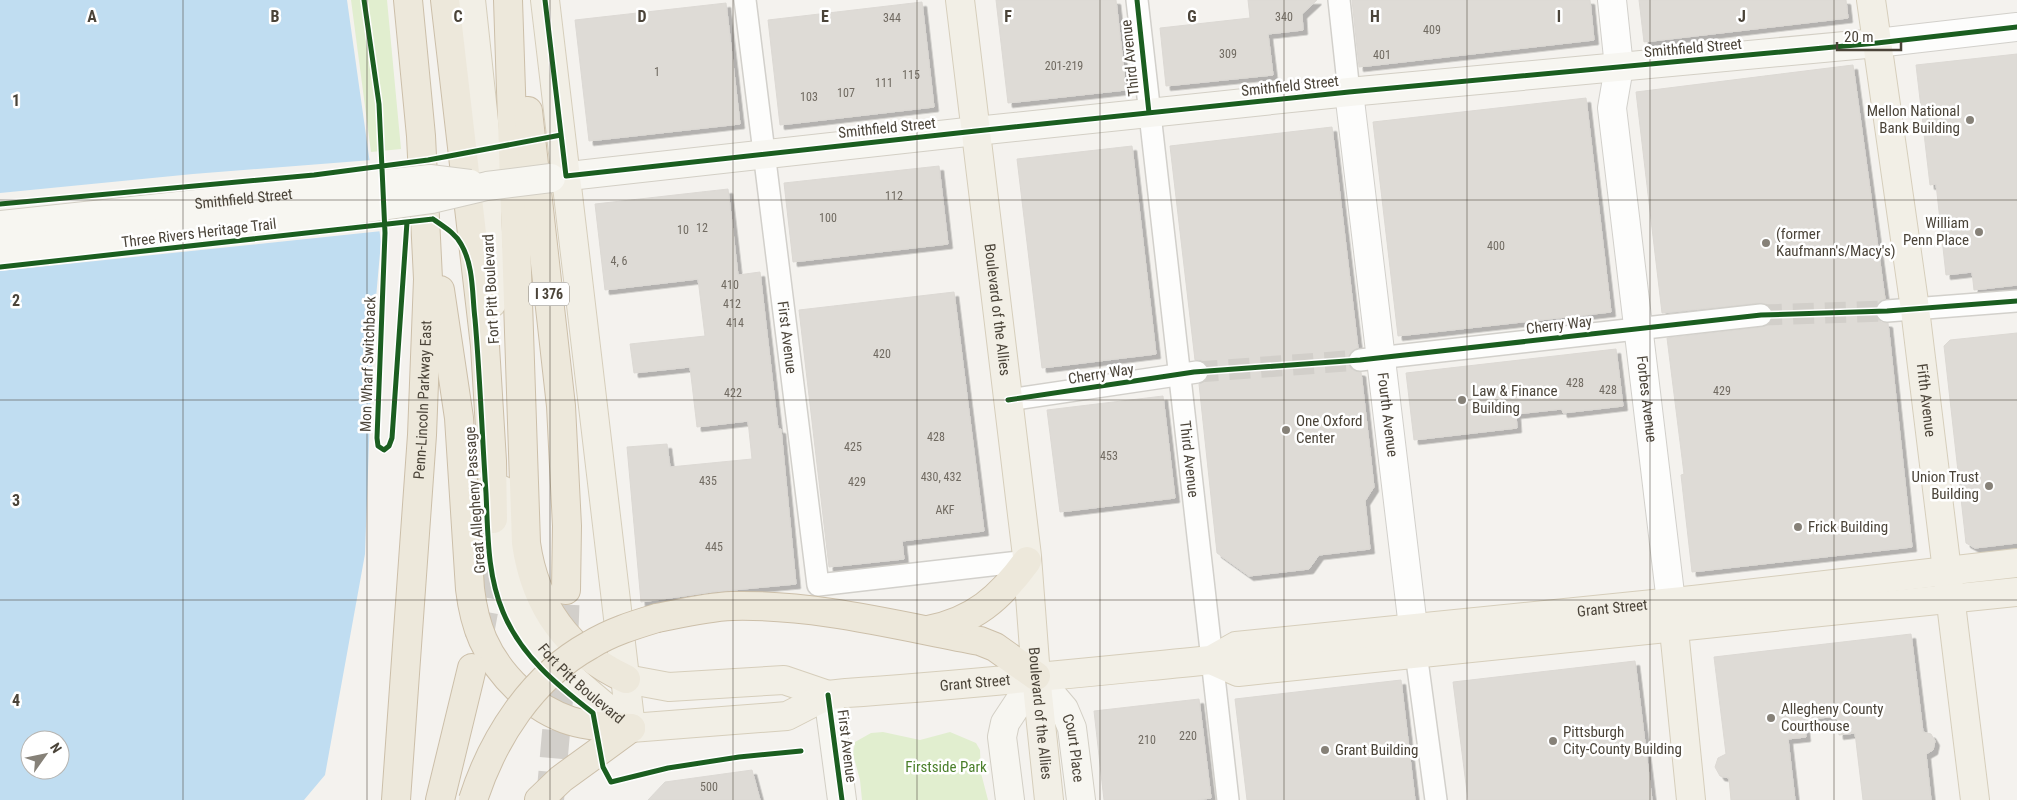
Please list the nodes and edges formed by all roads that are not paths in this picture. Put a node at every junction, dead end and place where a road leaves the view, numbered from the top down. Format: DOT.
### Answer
graph roads {
  1 [pos="408,0"];
  2 [pos="444,0"];
  3 [pos="471,0"];
  4 [pos="508,0"];
  5 [pos="545,0"];
  6 [pos="745,0"];
  7 [pos="960,0"];
  8 [pos="1137,0"];
  9 [pos="1339,0"];
  10 [pos="1612,0"];
  11 [pos="1871,0"];
  12 [pos="2017,27"];
  13 [pos="1877,43"];
  14 [pos="1618,68"];
  15 [pos="1349,92"];
  16 [pos="1149,113"];
  17 [pos="976,131"];
  18 [pos="765,154"];
  19 [pos="558,177"];
  20 [pos="487,186"];
  21 [pos="426,208"];
  22 [pos="0,224"];
  23 [pos="0,250"];
  24 [pos="2017,301"];
  25 [pos="1915,309"];
  26 [pos="1887,311"];
  27 [pos="1761,314"];
  28 [pos="1638,329"];
  29 [pos="1370,359"];
  30 [pos="1188,373"];
  31 [pos="1008,400"];
  32 [pos="498,519"];
  33 [pos="1027,561"];
  34 [pos="2017,564"];
  35 [pos="1946,572"];
  36 [pos="566,590"];
  37 [pos="2017,592"];
  38 [pos="1949,600"];
  39 [pos="1672,615"];
  40 [pos="924,630"];
  41 [pos="1414,640"];
  42 [pos="1211,660"];
  43 [pos="472,668"];
  44 [pos="1036,676"];
  45 [pos="626,679"];
  46 [pos="828,695"];
  47 [pos="632,728"];
  48 [pos="396,800"];
  49 [pos="440,800"];
  50 [pos="473,800"];
  51 [pos="539,800"];
  52 [pos="842,800"];
  53 [pos="1010,800"];
  54 [pos="1049,800"];
  55 [pos="1081,800"];
  56 [pos="1228,800"];
  57 [pos="1436,800"];
  58 [pos="1691,800"];
  59 [pos="1975,800"];
  1 -- 21 [label="highway, Penn-Lincoln Parkway East"];
  2 -- 32 [label="highway"];
  3 -- 20 [label="main road, Fort Pitt Boulevard"];
  4 -- 36 [label="highway, I 376"];
  4 -- 45 [label="highway"];
  5 -- 19 [label="main road, Fort Pitt Boulevard"];
  6 -- 18 [label="street, First Avenue"];
  7 -- 17 [label="main road, Boulevard of the Allies"];
  8 -- 16 [label="street, Third Avenue"];
  9 -- 15 [label="street, Fourth Avenue"];
  10 -- 14 [label="street, Forbes Avenue"];
  11 -- 13 [label="main road, Fifth Avenue"];
  12 -- 13 [label="street, Smithfield Street"];
  13 -- 14 [label="main road, Smithfield Street"];
  13 -- 25 [label="main road, Fifth Avenue"];
  14 -- 15 [label="main road, Smithfield Street"];
  14 -- 28 [label="street, Forbes Avenue"];
  15 -- 16 [label="main road, Smithfield Street"];
  15 -- 29 [label="street, Fourth Avenue"];
  16 -- 17 [label="main road, Smithfield Street"];
  16 -- 30 [label="street, Third Avenue"];
  17 -- 18 [label="main road, Smithfield Street"];
  17 -- 31 [label="main road, Boulevard of the Allies"];
  18 -- 19 [label="main road, Smithfield Street"];
  18 -- 33 [label="street, First Avenue"];
  19 -- 20 [label="main road, Smithfield Street, bridge"];
  19 -- 45 [label="main road, Fort Pitt Boulevard"];
  20 -- 22 [label="main road, Smithfield Street, bridge"];
  20 -- 23 [label="main road, Smithfield Street, bridge"];
  20 -- 32 [label="main road, Fort Pitt Boulevard"];
  21 -- 47 [label="highway"];
  21 -- 48 [label="highway, Penn-Lincoln Parkway East"];
  24 -- 25 [label="street"];
  25 -- 26 [label="street"];
  25 -- 35 [label="main road, Fifth Avenue"];
  27 -- 28 [label="street, Cherry Way"];
  28 -- 29 [label="street, Cherry Way"];
  28 -- 39 [label="street, Forbes Avenue"];
  29 -- 41 [label="street, Fourth Avenue"];
  30 -- 31 [label="street, Cherry Way"];
  30 -- 42 [label="street, Third Avenue"];
  31 -- 33 [label="main road, Boulevard of the Allies"];
  32 -- 47 [label="main road, Fort Pitt Boulevard"];
  33 -- 40 [label="highway"];
  33 -- 44 [label="main road, Boulevard of the Allies"];
  34 -- 35 [label="main road, Grant Street"];
  35 -- 38 [label="main road, Fifth Avenue"];
  35 -- 39 [label="main road, Grant Street"];
  37 -- 38 [label="main road, Grant Street"];
  38 -- 39 [label="main road, Grant Street"];
  38 -- 59 [label="main road, Fifth Avenue"];
  39 -- 41 [label="main road, Grant Street"];
  39 -- 58 [label="main road, Forbes Avenue"];
  40 -- 44 [label="highway"];
  40 -- 50 [label="highway, bridge"];
  41 -- 42 [label="main road, Grant Street"];
  41 -- 57 [label="street, Fourth Avenue"];
  42 -- 44 [label="main road, Grant Street"];
  42 -- 56 [label="street, Third Avenue"];
  43 -- 49 [label="highway"];
  44 -- 46 [label="main road, Grant Street"];
  44 -- 53 [label="main road"];
  44 -- 54 [label="main road, Boulevard of the Allies"];
  44 -- 55 [label="main road, Court Place"];
  45 -- 46 [label="main road, Grant Street"];
  45 -- 47 [label="main road, Fort Pitt Boulevard"];
  46 -- 47 [label="main road, Grant Street"];
  46 -- 52 [label="main road, First Avenue"];
  47 -- 51 [label="highway"];
}
